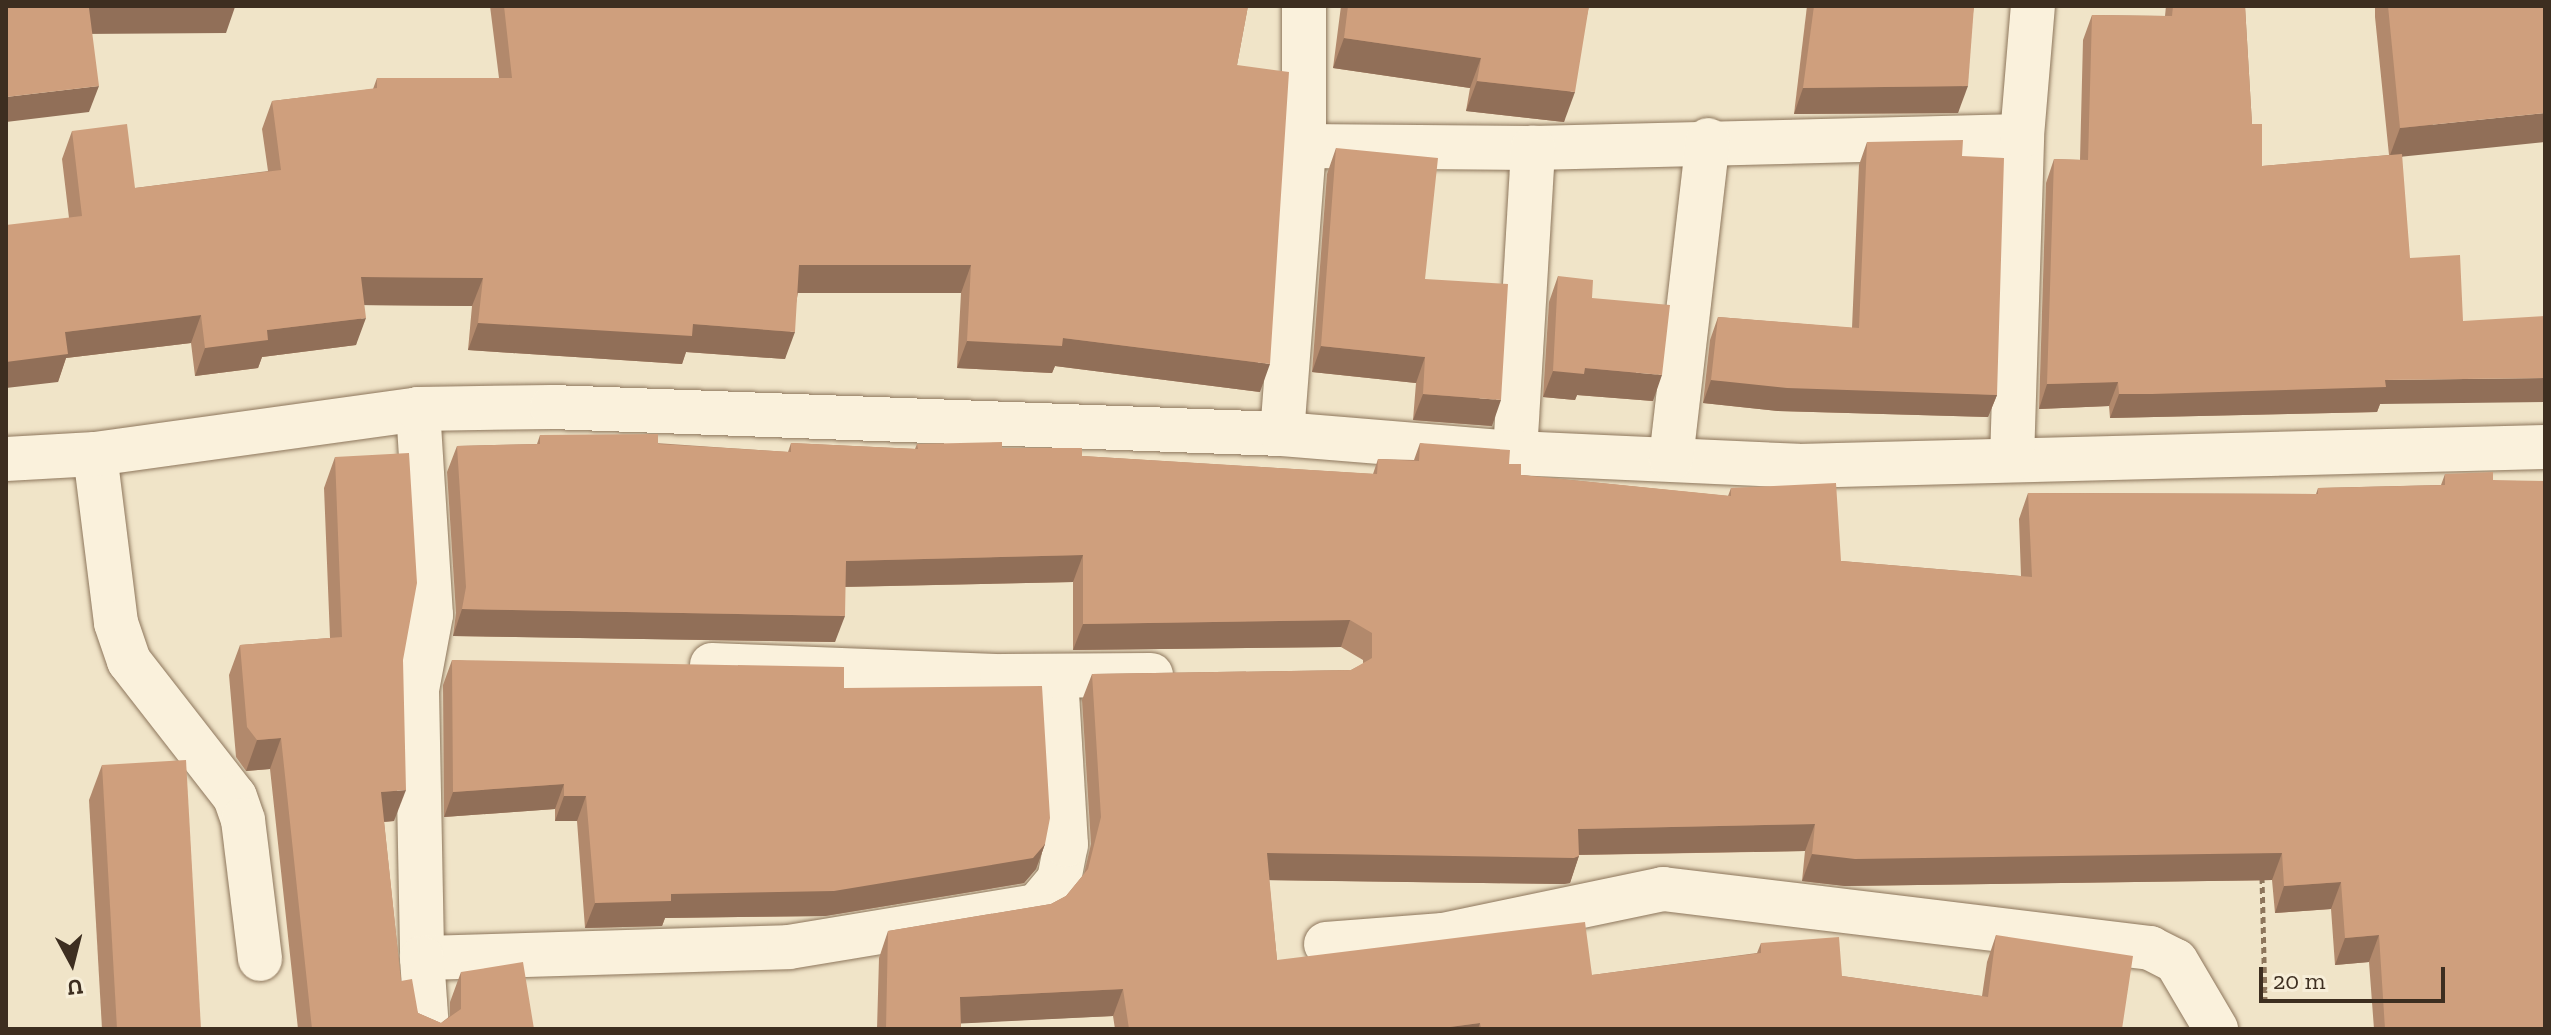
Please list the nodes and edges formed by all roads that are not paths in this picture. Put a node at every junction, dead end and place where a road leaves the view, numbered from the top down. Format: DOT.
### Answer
graph roads {
  1 [pos="1304,6"];
  2 [pos="2033,6"];
  3 [pos="2022,136"];
  4 [pos="1708,140"];
  5 [pos="1304,146"];
  6 [pos="1533,148"];
  7 [pos="418,409"];
  8 [pos="1282,434"];
  9 [pos="2545,447"];
  10 [pos="1515,453"];
  11 [pos="95,454"];
  12 [pos="6,459"];
  13 [pos="1671,459"];
  14 [pos="2012,460"];
  15 [pos="422,660"];
  16 [pos="470,661"];
  17 [pos="675,664"];
  18 [pos="1199,674"];
  19 [pos="1056,676"];
  20 [pos="1326,944"];
  21 [pos="422,958"];
  22 [pos="260,959"];
  23 [pos="427,1029"];
  24 [pos="2216,1029"];
  1 -- 5 [label="street"];
  2 -- 3 [label="street"];
  3 -- 4 [label="street"];
  3 -- 14 [label="street"];
  4 -- 6 [label="street"];
  4 -- 13 [label="street"];
  5 -- 6 [label="street"];
  5 -- 8 [label="street"];
  6 -- 10 [label="street"];
  7 -- 8 [label="street"];
  7 -- 11 [label="street"];
  7 -- 15 [label="street"];
  8 -- 10 [label="street"];
  9 -- 14 [label="street"];
  10 -- 13 [label="street"];
  11 -- 12 [label="street"];
  11 -- 22 [label="street"];
  13 -- 14 [label="street"];
  15 -- 16 [label="street"];
  15 -- 21 [label="street"];
  17 -- 19 [label="street"];
  18 -- 19 [label="street"];
  19 -- 21 [label="street"];
  20 -- 24 [label="street"];
  21 -- 23 [label="street"];
}
